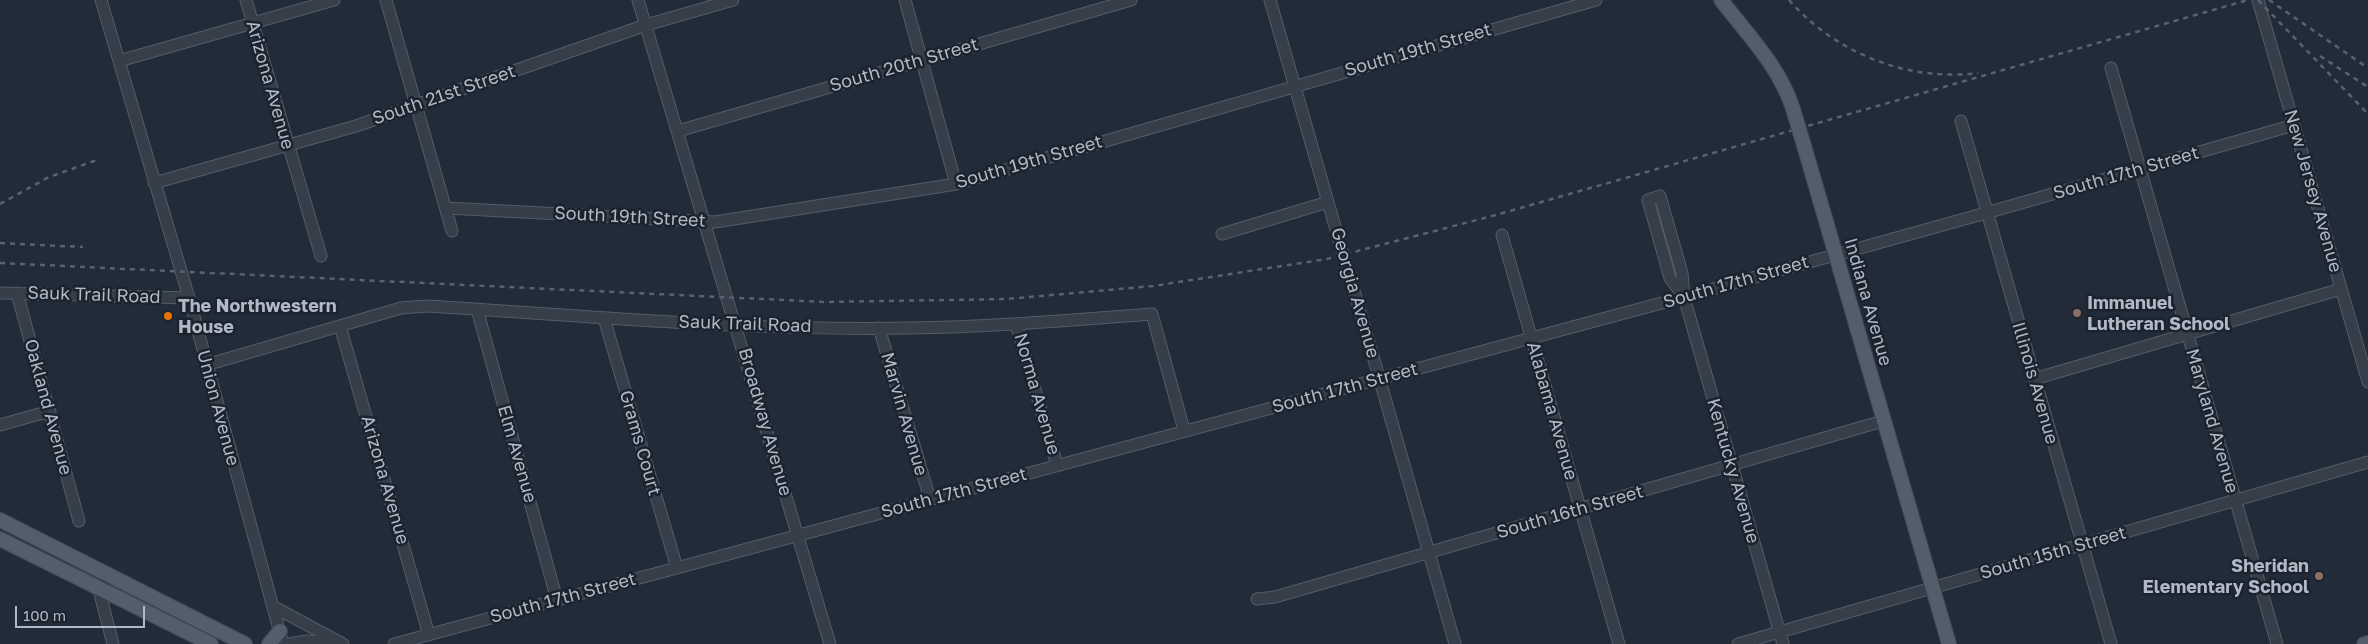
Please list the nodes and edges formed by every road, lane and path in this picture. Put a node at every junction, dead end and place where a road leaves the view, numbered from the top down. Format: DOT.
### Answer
graph roads {
  1 [pos="101,0"];
  2 [pos="246,0"];
  3 [pos="334,0"];
  4 [pos="386,0"];
  5 [pos="638,0"];
  6 [pos="733,0"];
  7 [pos="905,0"];
  8 [pos="1131,0"];
  9 [pos="1270,0"];
  10 [pos="1596,0"];
  11 [pos="1721,0"];
  12 [pos="2258,0"];
  13 [pos="252,24"];
  14 [pos="646,25"];
  15 [pos="922,60"];
  16 [pos="119,61"];
  17 [pos="2111,68"];
  18 [pos="1295,87"];
  19 [pos="417,105"];
  20 [pos="1961,121"];
  21 [pos="2294,125"];
  22 [pos="678,131"];
  23 [pos="288,145"];
  24 [pos="2139,169"];
  25 [pos="154,183"];
  26 [pos="956,184"];
  27 [pos="1328,202"];
  28 [pos="446,208"];
  29 [pos="1986,214"];
  30 [pos="705,221"];
  31 [pos="452,231"];
  32 [pos="1222,234"];
  33 [pos="1502,235"];
  34 [pos="1835,254"];
  35 [pos="321,256"];
  36 [pos="2341,289"];
  37 [pos="0,293"];
  38 [pos="16,293"];
  39 [pos="1684,297"];
  40 [pos="189,298"];
  41 [pos="476,309"];
  42 [pos="604,318"];
  43 [pos="1016,324"];
  44 [pos="736,325"];
  45 [pos="340,326"];
  46 [pos="879,328"];
  47 [pos="2188,336"];
  48 [pos="1531,338"];
  49 [pos="206,365"];
  50 [pos="1380,379"];
  51 [pos="2034,379"];
  52 [pos="2368,382"];
  53 [pos="50,411"];
  54 [pos="1883,421"];
  55 [pos="0,426"];
  56 [pos="1184,430"];
  57 [pos="2368,462"];
  58 [pos="1057,465"];
  59 [pos="1732,465"];
  60 [pos="930,499"];
  61 [pos="2235,500"];
  62 [pos="1580,509"];
  63 [pos="0,520"];
  64 [pos="79,521"];
  65 [pos="798,535"];
  66 [pos="0,539"];
  67 [pos="2082,544"];
  68 [pos="1429,552"];
  69 [pos="677,568"];
  70 [pos="108,576"];
  71 [pos="1932,588"];
  72 [pos="101,590"];
  73 [pos="557,600"];
  74 [pos="1257,600"];
  75 [pos="274,607"];
  76 [pos="1779,632"];
  77 [pos="429,635"];
  78 [pos="282,637"];
  79 [pos="1945,640"];
  80 [pos="341,643"];
  81 [pos="2368,643"];
  82 [pos="113,644"];
  83 [pos="211,644"];
  84 [pos="245,644"];
  85 [pos="269,644"];
  86 [pos="289,644"];
  87 [pos="394,644"];
  88 [pos="830,644"];
  89 [pos="1455,644"];
  90 [pos="1619,644"];
  91 [pos="1738,644"];
  92 [pos="1783,644"];
  93 [pos="2111,644"];
  94 [pos="2277,644"];
  95 [pos="2364,644"];
  1 -- 16 [label="street, Union Avenue"];
  2 -- 13 [label="street, Arizona Avenue"];
  3 -- 13 [label="street"];
  4 -- 19 [label="street"];
  5 -- 14 [label="street, Broadway Avenue"];
  6 -- 14 [label="street, South 21st Street"];
  7 -- 15 [label="street"];
  8 -- 15 [label="street, South 20th Street"];
  9 -- 18 [label="street, Georgia Avenue"];
  10 -- 18 [label="street, South 19th Street"];
  11 -- 34 [label="main road, Indiana Avenue, bridge"];
  12 -- 21 [label="street, New Jersey Avenue"];
  13 -- 16 [label="street"];
  13 -- 23 [label="street, Arizona Avenue"];
  14 -- 19 [label="street, South 21st Street"];
  14 -- 22 [label="street, Broadway Avenue"];
  15 -- 22 [label="street, South 20th Street"];
  15 -- 26 [label="street"];
  16 -- 25 [label="street, Union Avenue"];
  17 -- 24 [label="street, Maryland Avenue"];
  18 -- 26 [label="street, South 19th Street"];
  18 -- 27 [label="street, Georgia Avenue"];
  19 -- 23 [label="street, South 21st Street"];
  19 -- 28 [label="street"];
  20 -- 29 [label="street, Illinois Avenue"];
  21 -- 24 [label="street, South 17th Street"];
  21 -- 36 [label="street, New Jersey Avenue"];
  22 -- 30 [label="street, Broadway Avenue"];
  23 -- 25 [label="street, South 21st Street"];
  23 -- 35 [label="street, Arizona Avenue"];
  24 -- 29 [label="street, South 17th Street"];
  24 -- 47 [label="street, Maryland Avenue"];
  25 -- 40 [label="street, Union Avenue"];
  26 -- 30 [label="street, South 19th Street"];
  27 -- 32 [label="street"];
  27 -- 50 [label="street, Georgia Avenue, bridge"];
  28 -- 30 [label="street, South 19th Street"];
  28 -- 31 [label="street"];
  29 -- 34 [label="street, South 17th Street"];
  29 -- 51 [label="street, Illinois Avenue"];
  30 -- 44 [label="street, Broadway Avenue"];
  33 -- 48 [label="street, Alabama Avenue"];
  34 -- 39 [label="street, South 17th Street"];
  34 -- 54 [label="main road, Indiana Avenue"];
  36 -- 47 [label="street"];
  36 -- 52 [label="street, New Jersey Avenue"];
  37 -- 38 [label="street, Sauk Trail Road"];
  38 -- 40 [label="street, Sauk Trail Road"];
  38 -- 53 [label="street, Oakland Avenue"];
  39 -- 39 [label="street, Kentucky Avenue"];
  39 -- 48 [label="street, South 17th Street"];
  39 -- 59 [label="street, Kentucky Avenue"];
  40 -- 49 [label="street, Union Avenue"];
  41 -- 42 [label="street, Sauk Trail Road"];
  41 -- 45 [label="street, Sauk Trail Road"];
  41 -- 73 [label="street, Elm Avenue"];
  42 -- 44 [label="street, Sauk Trail Road"];
  42 -- 69 [label="street, Grams Court"];
  43 -- 46 [label="street, Sauk Trail Road"];
  43 -- 56 [label="street, Sauk Trail Road"];
  43 -- 58 [label="street, Norma Avenue"];
  44 -- 46 [label="street, Sauk Trail Road"];
  44 -- 65 [label="street, Broadway Avenue"];
  45 -- 49 [label="street"];
  45 -- 77 [label="street, Arizona Avenue"];
  46 -- 60 [label="street, Marvin Avenue"];
  47 -- 51 [label="street"];
  47 -- 61 [label="street, Maryland Avenue"];
  48 -- 50 [label="street, South 17th Street"];
  48 -- 62 [label="street, Alabama Avenue"];
  49 -- 75 [label="street, Union Avenue"];
  50 -- 56 [label="street, South 17th Street"];
  50 -- 68 [label="street, Georgia Avenue"];
  51 -- 67 [label="street, Illinois Avenue"];
  53 -- 55 [label="street"];
  53 -- 64 [label="street, Oakland Avenue"];
  54 -- 59 [label="street, South 16th Street"];
  54 -- 71 [label="main road, Indiana Avenue"];
  56 -- 58 [label="street, South 17th Street"];
  57 -- 61 [label="street, South 15th Street"];
  58 -- 60 [label="street, South 17th Street"];
  59 -- 62 [label="street, South 16th Street"];
  59 -- 76 [label="street, Kentucky Avenue"];
  60 -- 65 [label="street, South 17th Street"];
  61 -- 67 [label="street, South 15th Street"];
  61 -- 94 [label="street, Maryland Avenue"];
  62 -- 68 [label="street, South 16th Street"];
  62 -- 90 [label="street, Alabama Avenue"];
  63 -- 70 [label="main road"];
  65 -- 69 [label="street, South 17th Street"];
  65 -- 88 [label="street, Broadway Avenue"];
  66 -- 72 [label="main road"];
  67 -- 71 [label="street, South 15th Street"];
  67 -- 93 [label="street, Illinois Avenue"];
  68 -- 74 [label="street, South 16th Street"];
  68 -- 89 [label="street, Georgia Avenue"];
  69 -- 73 [label="street, South 17th Street"];
  70 -- 72 [label="street"];
  70 -- 84 [label="main road"];
  71 -- 76 [label="street, South 15th Street"];
  71 -- 79 [label="main road, Indiana Avenue"];
  72 -- 82 [label="street"];
  72 -- 83 [label="main road"];
  73 -- 77 [label="street, South 17th Street"];
  75 -- 78 [label="street, Union Avenue"];
  75 -- 80 [label="street"];
  76 -- 91 [label="street, South 15th Street"];
  76 -- 92 [label="street, Kentucky Avenue"];
  77 -- 87 [label="street, South 17th Street"];
  78 -- 85 [label="main road"];
  80 -- 86 [label="street"];
  81 -- 95 [label="main road"];
}
